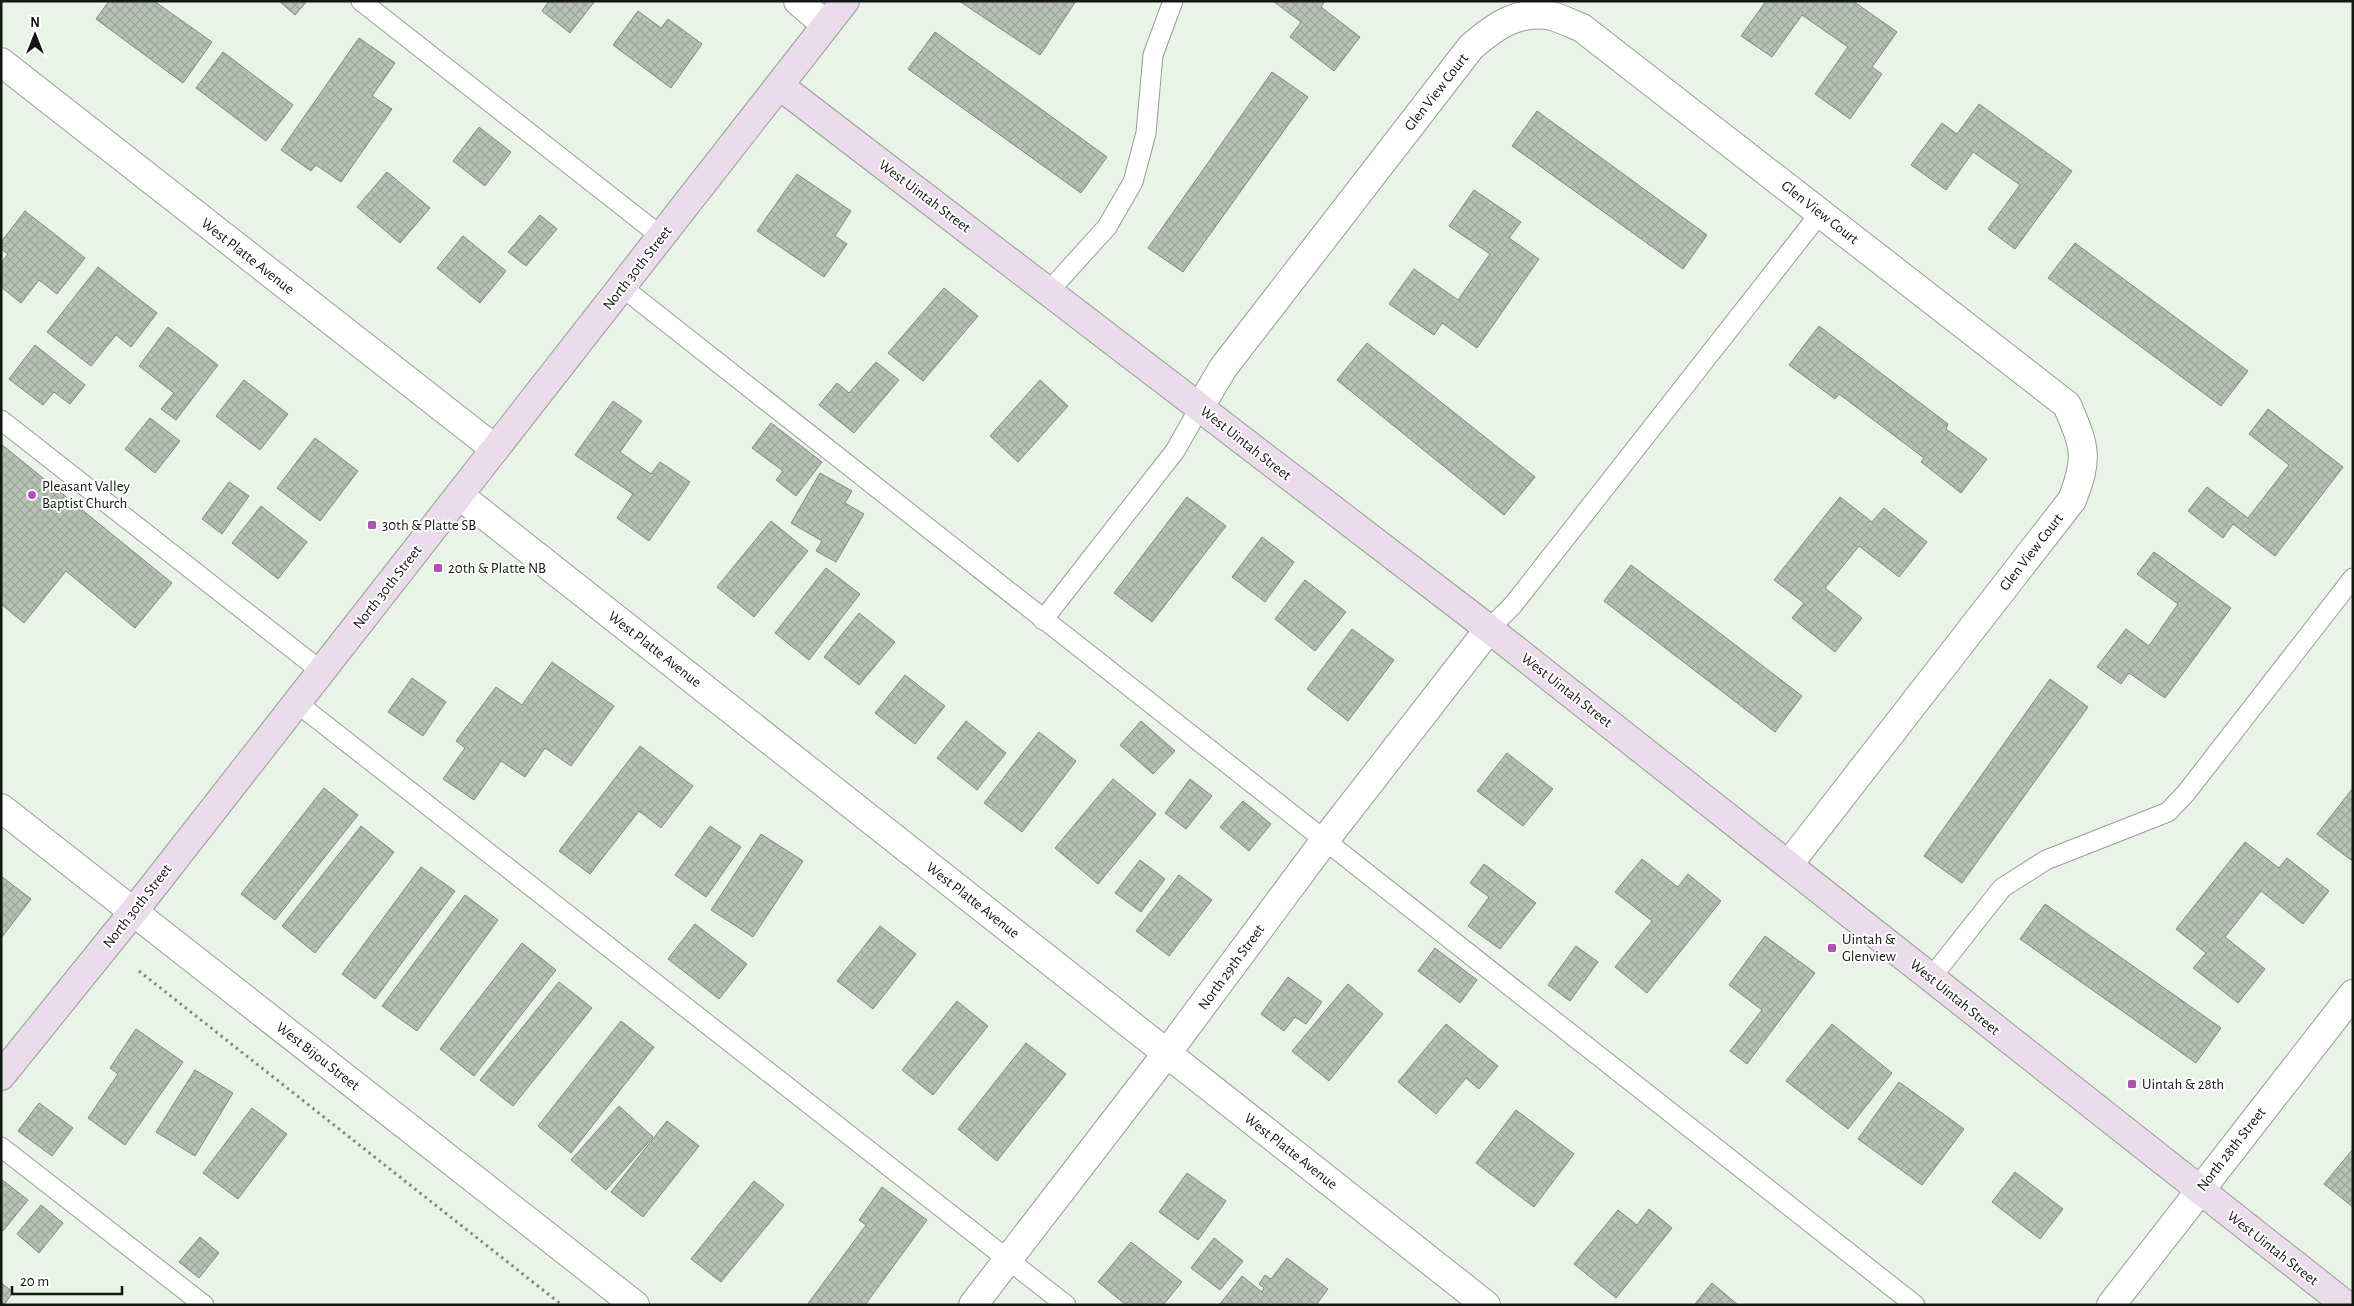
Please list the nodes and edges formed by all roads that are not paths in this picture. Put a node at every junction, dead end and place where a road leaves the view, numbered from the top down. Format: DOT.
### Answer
graph roads {
  1 [pos="361,1"];
  2 [pos="798,1"];
  3 [pos="845,1"];
  4 [pos="1173,1"];
  5 [pos="826,25"];
  6 [pos="1,62"];
  7 [pos="780,86"];
  8 [pos="1821,212"];
  9 [pos="662,236"];
  10 [pos="622,287"];
  11 [pos="1049,291"];
  12 [pos="1200,407"];
  13 [pos="1,420"];
  14 [pos="495,449"];
  15 [pos="459,495"];
  16 [pos="2353,578"];
  17 [pos="1043,620"];
  18 [pos="1489,629"];
  19 [pos="322,671"];
  20 [pos="297,703"];
  21 [pos="1,808"];
  22 [pos="1325,840"];
  23 [pos="1789,864"];
  24 [pos="134,911"];
  25 [pos="1932,978"];
  26 [pos="2353,994"];
  27 [pos="1167,1053"];
  28 [pos="1,1076"];
  29 [pos="1,1147"];
  30 [pos="2198,1190"];
  31 [pos="1008,1259"];
  32 [pos="204,1305"];
  33 [pos="635,1305"];
  34 [pos="973,1305"];
  35 [pos="1066,1305"];
  36 [pos="1486,1305"];
  37 [pos="1915,1305"];
  38 [pos="2111,1305"];
  39 [pos="2346,1305"];
  1 -- 9 [label="lane"];
  2 -- 5 [label="street"];
  3 -- 5 [label="main road, North 30th Street"];
  4 -- 11 [label="lane"];
  5 -- 7 [label="main road, North 30th Street"];
  6 -- 14 [label="street, West Platte Avenue"];
  7 -- 9 [label="main road, North 30th Street"];
  7 -- 11 [label="main road, West Uintah Street"];
  8 -- 12 [label="street, Glen View Court"];
  8 -- 18 [label="lane"];
  8 -- 23 [label="street, Glen View Court"];
  9 -- 10 [label="main road, North 30th Street"];
  10 -- 14 [label="main road, North 30th Street"];
  10 -- 17 [label="lane"];
  11 -- 12 [label="main road, West Uintah Street"];
  12 -- 17 [label="lane"];
  12 -- 18 [label="main road, West Uintah Street"];
  13 -- 19 [label="lane"];
  14 -- 15 [label="main road, North 30th Street"];
  15 -- 19 [label="main road, North 30th Street"];
  15 -- 27 [label="street, West Platte Avenue"];
  16 -- 25 [label="lane"];
  17 -- 22 [label="lane"];
  18 -- 22 [label="street, North 29th Street"];
  18 -- 23 [label="main road, West Uintah Street"];
  19 -- 20 [label="main road, North 30th Street"];
  20 -- 24 [label="main road, North 30th Street"];
  20 -- 31 [label="lane"];
  21 -- 24 [label="street, West Bijou Street"];
  22 -- 27 [label="street, North 29th Street"];
  22 -- 37 [label="lane"];
  23 -- 25 [label="main road, West Uintah Street"];
  24 -- 28 [label="main road, North 30th Street"];
  24 -- 33 [label="street, West Bijou Street"];
  25 -- 30 [label="main road, West Uintah Street"];
  26 -- 30 [label="street, North 28th Street"];
  27 -- 31 [label="street, North 29th Street"];
  27 -- 36 [label="street, West Platte Avenue"];
  29 -- 32 [label="lane"];
  30 -- 38 [label="street, North 28th Street"];
  30 -- 39 [label="main road, West Uintah Street"];
  31 -- 34 [label="street, North 29th Street"];
  31 -- 35 [label="lane"];
}
